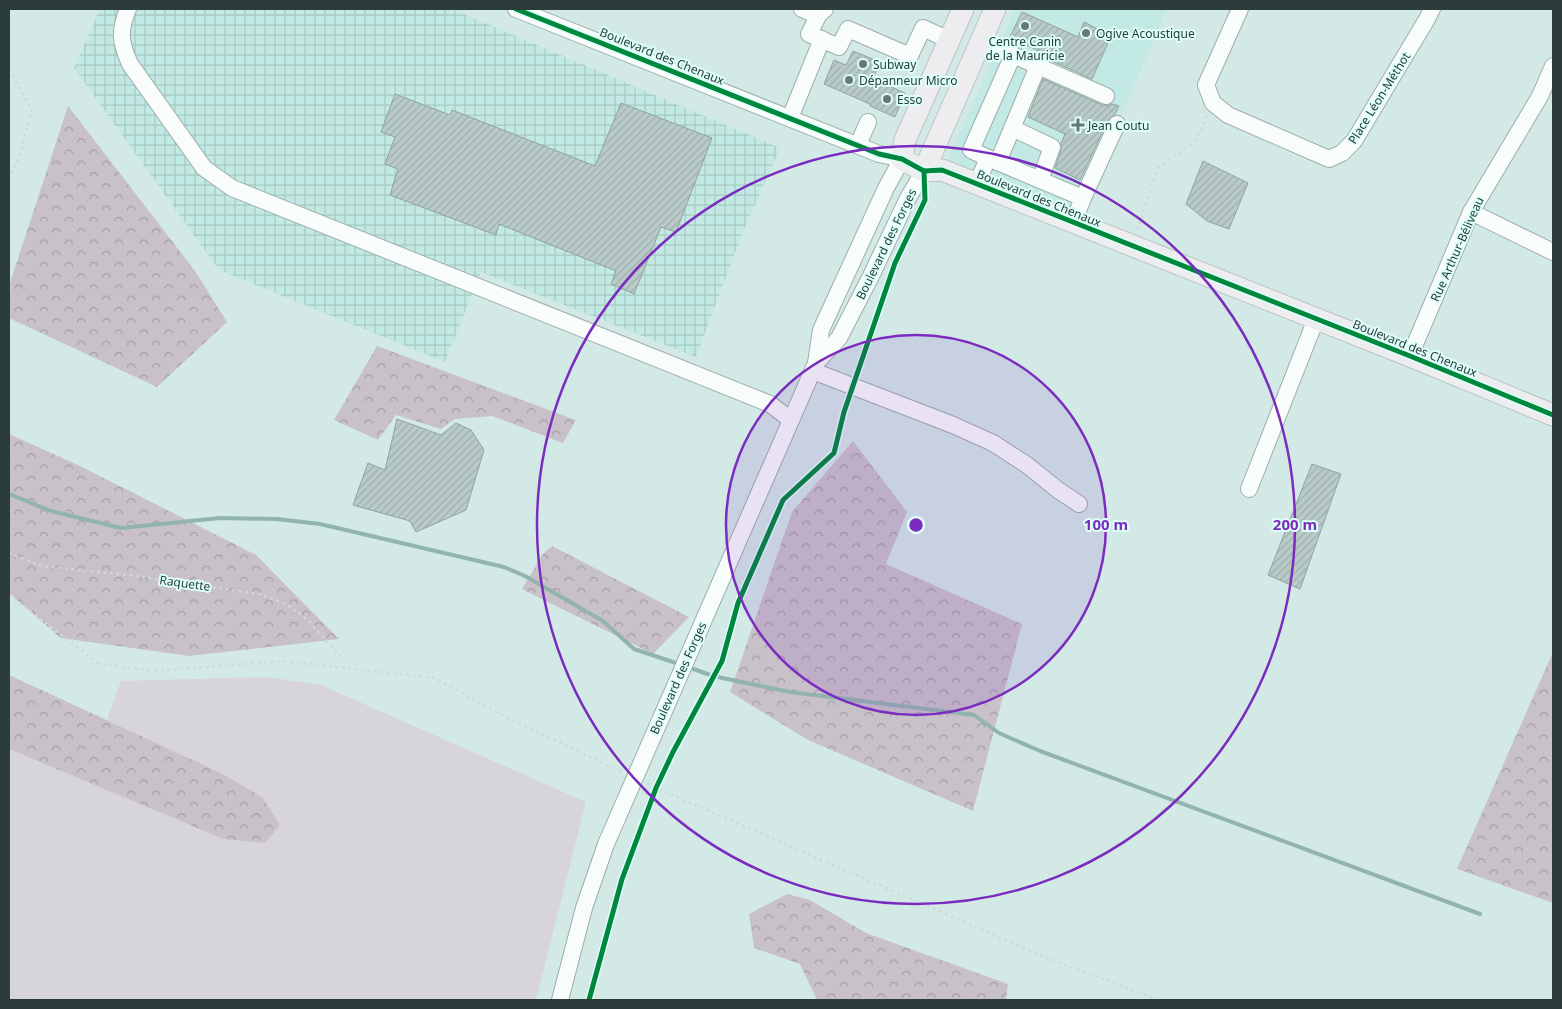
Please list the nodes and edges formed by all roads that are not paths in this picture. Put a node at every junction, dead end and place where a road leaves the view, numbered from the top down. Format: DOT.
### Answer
graph roads {
  1 [pos="128,9"];
  2 [pos="516,9"];
  3 [pos="802,9"];
  4 [pos="963,9"];
  5 [pos="996,9"];
  6 [pos="1240,9"];
  7 [pos="1432,9"];
  8 [pos="822,12"];
  9 [pos="822,39"];
  10 [pos="949,40"];
  11 [pos="981,41"];
  12 [pos="1013,55"];
  13 [pos="1038,66"];
  14 [pos="1553,66"];
  15 [pos="1106,96"];
  16 [pos="1547,98"];
  17 [pos="790,118"];
  18 [pos="868,122"];
  19 [pos="1117,124"];
  20 [pos="1012,128"];
  21 [pos="858,145"];
  22 [pos="902,158"];
  23 [pos="993,160"];
  24 [pos="924,171"];
  25 [pos="1040,180"];
  26 [pos="977,184"];
  27 [pos="1083,198"];
  28 [pos="1471,212"];
  29 [pos="1073,223"];
  30 [pos="1553,252"];
  31 [pos="1316,319"];
  32 [pos="1410,356"];
  33 [pos="814,367"];
  34 [pos="1553,415"];
  35 [pos="791,420"];
  36 [pos="1249,490"];
  37 [pos="1079,504"];
  38 [pos="560,1000"];
  1 -- 35 [label="street"];
  2 -- 17 [label="street, Boulevard des Chenaux"];
  3 -- 8 [label="street"];
  4 -- 10 [label="main road, Boulevard des Forges"];
  5 -- 11 [label="main road, Boulevard des Forges"];
  6 -- 7 [label="street, Place Léon-Méthot"];
  8 -- 9 [label="street"];
  9 -- 10 [label="street"];
  9 -- 17 [label="street"];
  10 -- 22 [label="main road, Boulevard des Forges"];
  11 -- 12 [label="street"];
  11 -- 24 [label="main road, Boulevard des Forges"];
  12 -- 13 [label="street"];
  12 -- 23 [label="street"];
  13 -- 15 [label="street"];
  13 -- 20 [label="street"];
  14 -- 16 [label="street, Rue Arthur-Béliveau"];
  16 -- 28 [label="street, Rue Arthur-Béliveau"];
  17 -- 21 [label="street, Boulevard des Chenaux"];
  18 -- 21 [label="street"];
  19 -- 27 [label="street"];
  20 -- 23 [label="street"];
  20 -- 25 [label="street"];
  21 -- 22 [label="street, Boulevard des Chenaux"];
  22 -- 24 [label="main road, Boulevard des Chenaux"];
  22 -- 33 [label="street, Boulevard des Forges"];
  23 -- 25 [label="street"];
  23 -- 26 [label="street"];
  24 -- 26 [label="main road, Boulevard des Chenaux"];
  24 -- 33 [label="street, Boulevard des Forges"];
  25 -- 27 [label="street"];
  26 -- 29 [label="main road, Boulevard des Chenaux"];
  27 -- 29 [label="street"];
  28 -- 30 [label="street"];
  28 -- 32 [label="street, Rue Arthur-Béliveau"];
  29 -- 31 [label="main road, Boulevard des Chenaux"];
  31 -- 32 [label="main road, Boulevard des Chenaux"];
  31 -- 36 [label="street"];
  32 -- 34 [label="main road, Boulevard des Chenaux"];
  33 -- 35 [label="street, Boulevard des Forges"];
  33 -- 37 [label="street"];
  35 -- 38 [label="street, Boulevard des Forges"];
}
